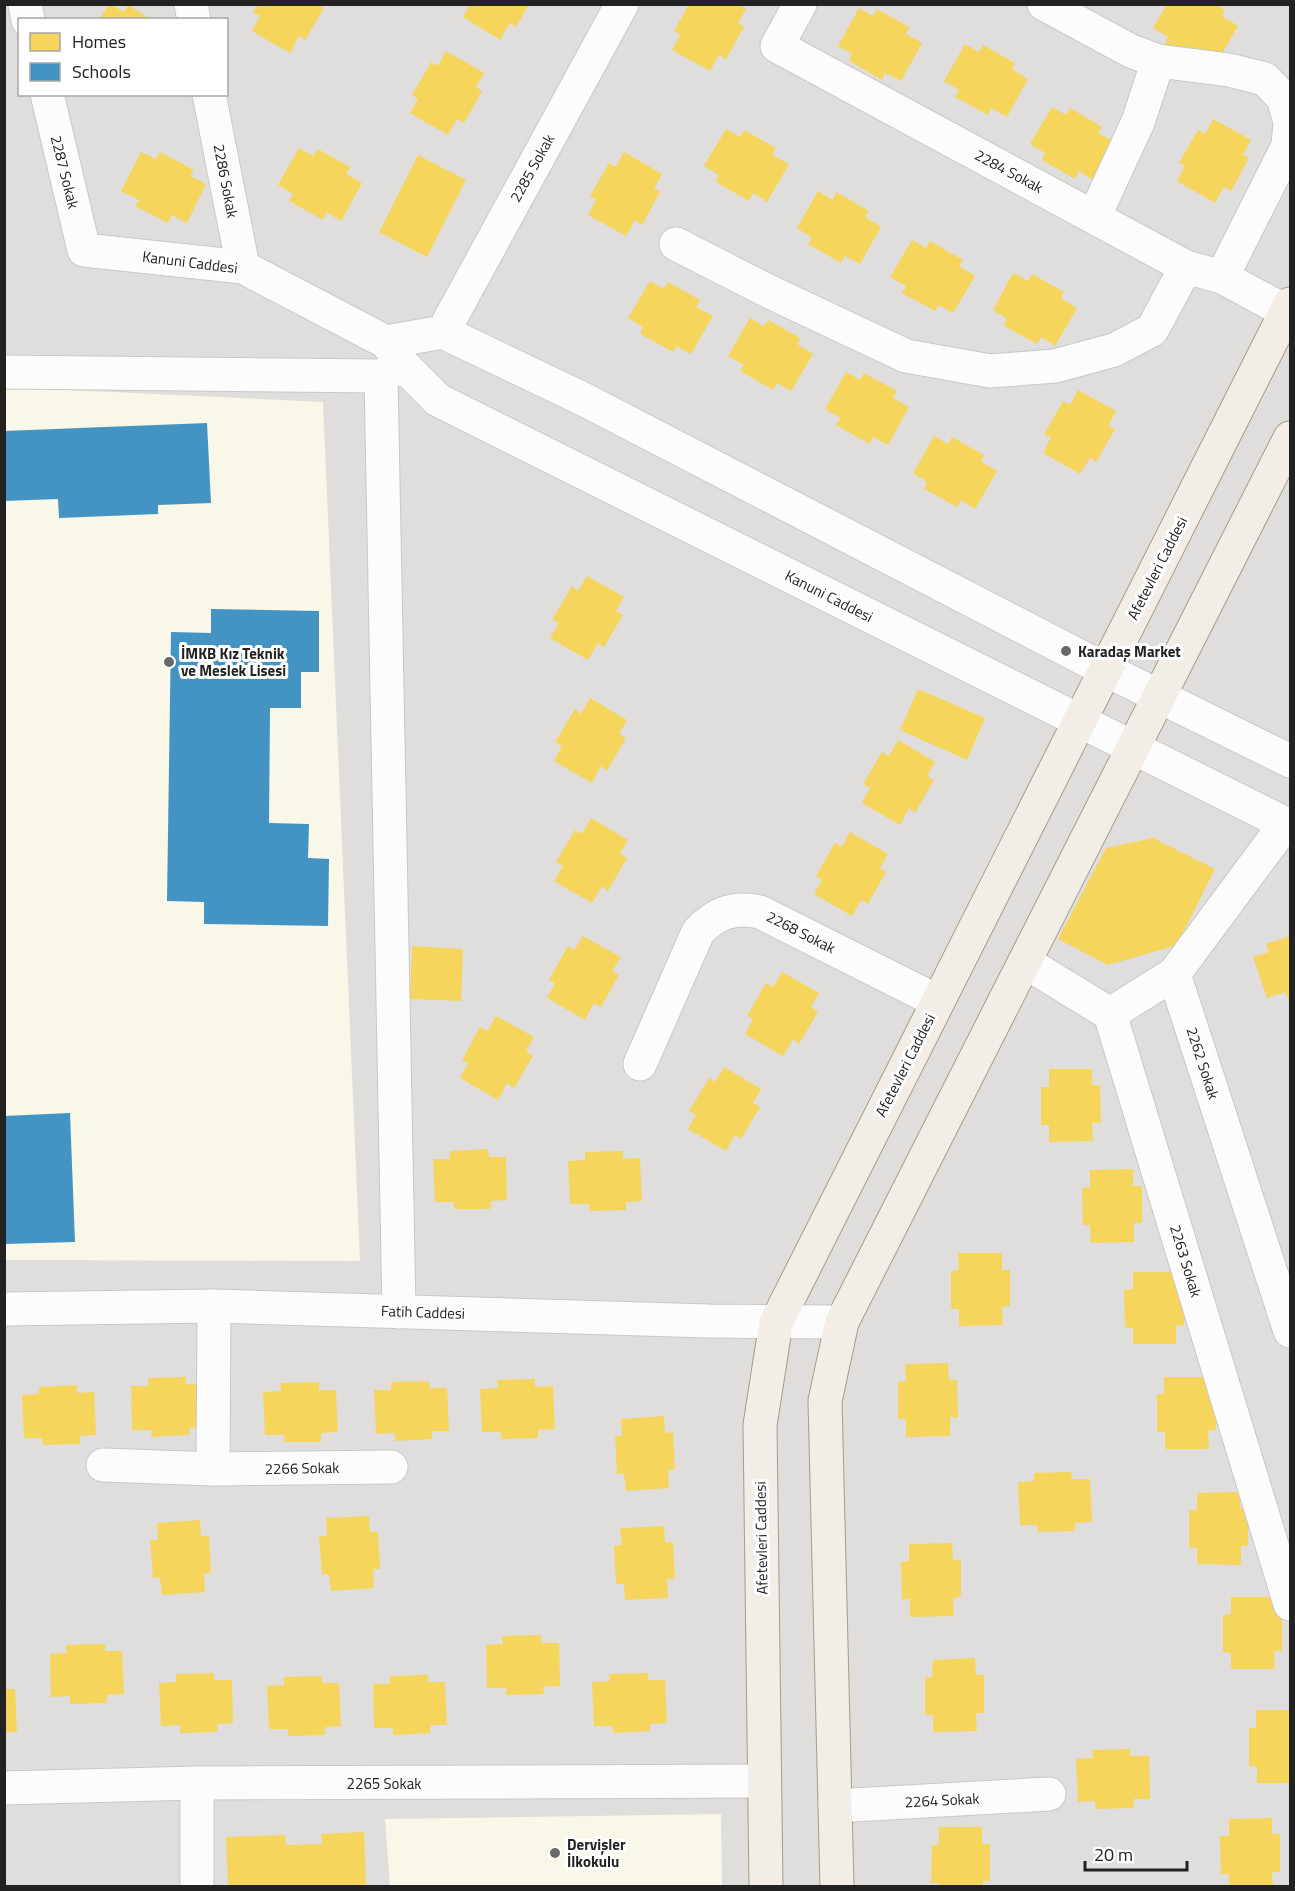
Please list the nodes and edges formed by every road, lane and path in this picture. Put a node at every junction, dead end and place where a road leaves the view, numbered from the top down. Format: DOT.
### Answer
graph roads {
  1 [pos="622,4"];
  2 [pos="800,4"];
  3 [pos="1044,4"];
  4 [pos="1158,62"];
  5 [pos="47,96"];
  6 [pos="209,96"];
  7 [pos="1094,217"];
  8 [pos="676,244"];
  9 [pos="84,250"];
  10 [pos="243,267"];
  11 [pos="1186,267"];
  12 [pos="1222,277"];
  13 [pos="1288,308"];
  14 [pos="443,332"];
  15 [pos="390,361"];
  16 [pos="4,372"];
  17 [pos="1290,438"];
  18 [pos="1106,670"];
  19 [pos="1160,697"];
  20 [pos="1079,722"];
  21 [pos="1134,747"];
  22 [pos="1290,761"];
  23 [pos="1288,824"];
  24 [pos="1025,962"];
  25 [pos="1174,974"];
  26 [pos="937,1001"];
  27 [pos="1110,1014"];
  28 [pos="640,1064"];
  29 [pos="214,1306"];
  30 [pos="4,1310"];
  31 [pos="399,1312"];
  32 [pos="842,1322"];
  33 [pos="776,1323"];
  34 [pos="1290,1331"];
  35 [pos="103,1465"];
  36 [pos="392,1467"];
  37 [pos="213,1469"];
  38 [pos="1290,1604"];
  39 [pos="764,1781"];
  40 [pos="197,1783"];
  41 [pos="4,1788"];
  42 [pos="1049,1794"];
  43 [pos="836,1806"];
  44 [pos="197,1887"];
  45 [pos="766,1887"];
  46 [pos="837,1887"];
  1 -- 14 [label="street, 2285 Sokak"];
  2 -- 7 [label="street, 2284 Sokak"];
  3 -- 4 [label="street"];
  4 -- 7 [label="street"];
  4 -- 12 [label="street"];
  5 -- 9 [label="street, 2287 Sokak"];
  6 -- 10 [label="street, 2286 Sokak"];
  7 -- 11 [label="street, 2284 Sokak"];
  8 -- 11 [label="street"];
  9 -- 10 [label="street, Kanuni Caddesi"];
  10 -- 15 [label="street, Kanuni Caddesi"];
  11 -- 12 [label="street, 2284 Sokak"];
  12 -- 13 [label="street, 2284 Sokak"];
  13 -- 18 [label="main road, Afetevleri Caddesi"];
  14 -- 15 [label="street"];
  14 -- 18 [label="street"];
  15 -- 16 [label="street"];
  15 -- 20 [label="street, Kanuni Caddesi"];
  15 -- 31 [label="street"];
  17 -- 19 [label="main road"];
  18 -- 19 [label="street"];
  18 -- 20 [label="main road, Afetevleri Caddesi"];
  19 -- 21 [label="main road"];
  19 -- 22 [label="street"];
  20 -- 21 [label="street, Kanuni Caddesi"];
  20 -- 26 [label="main road, Afetevleri Caddesi"];
  21 -- 23 [label="street, Kanuni Caddesi"];
  21 -- 24 [label="main road"];
  23 -- 25 [label="street"];
  24 -- 27 [label="street"];
  24 -- 32 [label="main road"];
  25 -- 27 [label="street"];
  25 -- 34 [label="street, 2262 Sokak"];
  26 -- 28 [label="street, 2268 Sokak"];
  26 -- 33 [label="main road, Afetevleri Caddesi"];
  27 -- 38 [label="street, 2263 Sokak"];
  29 -- 30 [label="street, Fatih Caddesi"];
  29 -- 31 [label="street, Fatih Caddesi"];
  29 -- 37 [label="street"];
  31 -- 33 [label="street, Fatih Caddesi"];
  32 -- 33 [label="street, Fatih Caddesi"];
  32 -- 43 [label="main road"];
  33 -- 39 [label="main road, Afetevleri Caddesi"];
  35 -- 37 [label="street, 2266 Sokak"];
  36 -- 37 [label="street, 2266 Sokak"];
  39 -- 40 [label="street, 2265 Sokak"];
  39 -- 45 [label="main road, Afetevleri Caddesi"];
  40 -- 41 [label="street, 2265 Sokak"];
  40 -- 44 [label="street"];
  42 -- 43 [label="street, 2264 Sokak"];
  43 -- 46 [label="main road"];
}
